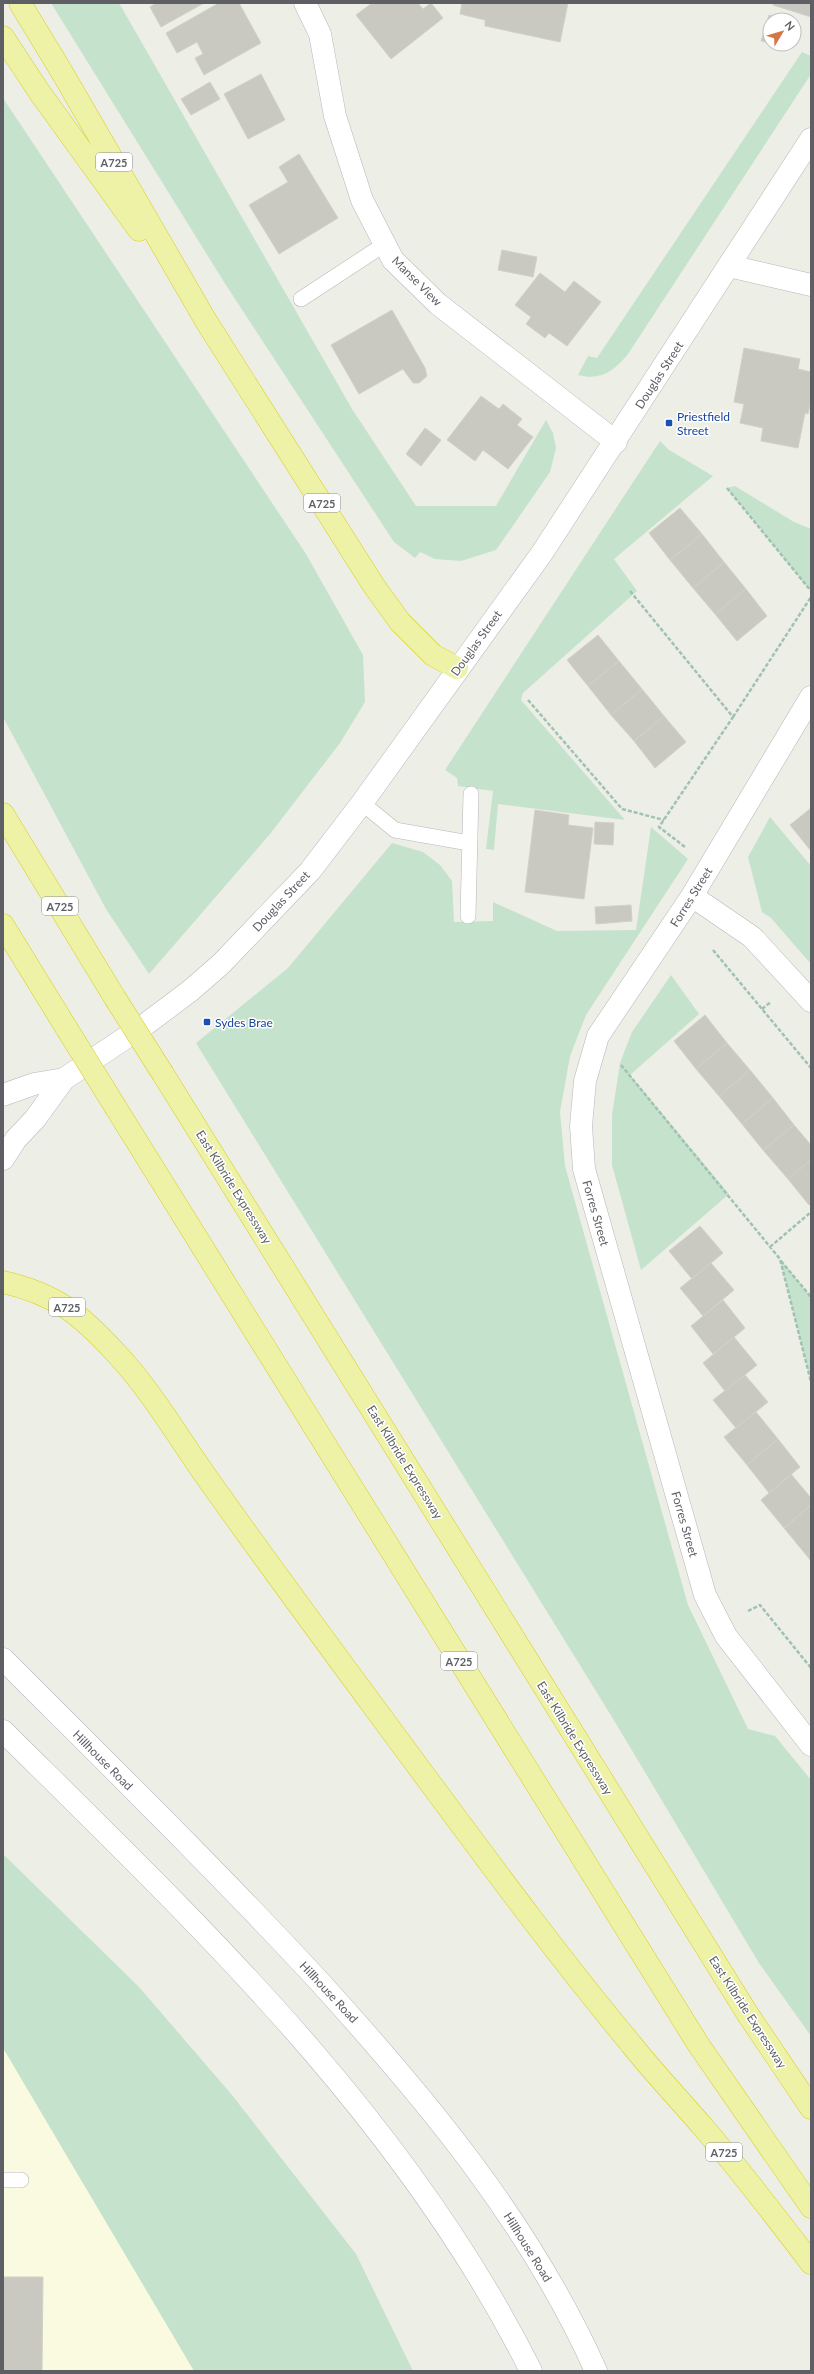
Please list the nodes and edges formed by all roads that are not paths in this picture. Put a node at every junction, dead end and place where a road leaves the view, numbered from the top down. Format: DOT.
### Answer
graph roads {
  1 [pos="20,3"];
  2 [pos="305,3"];
  3 [pos="3,37"];
  4 [pos="811,139"];
  5 [pos="385,244"];
  6 [pos="729,266"];
  7 [pos="811,285"];
  8 [pos="302,299"];
  9 [pos="206,321"];
  10 [pos="616,442"];
  11 [pos="457,668"];
  12 [pos="811,697"];
  13 [pos="470,794"];
  14 [pos="362,803"];
  15 [pos="3,814"];
  16 [pos="469,843"];
  17 [pos="692,896"];
  18 [pos="468,916"];
  19 [pos="3,925"];
  20 [pos="811,1001"];
  21 [pos="64,1078"];
  22 [pos="3,1095"];
  23 [pos="3,1159"];
  24 [pos="3,1282"];
  25 [pos="3,1659"];
  26 [pos="3,1731"];
  27 [pos="811,1744"];
  28 [pos="811,2108"];
  29 [pos="3,2180"];
  30 [pos="21,2180"];
  31 [pos="811,2207"];
  32 [pos="811,2263"];
  33 [pos="531,2371"];
  34 [pos="596,2371"];
  1 -- 9 [label="highway, A725"];
  2 -- 5 [label="street, Manse View"];
  3 -- 9 [label="highway, A725"];
  4 -- 6 [label="street, Douglas Street"];
  5 -- 8 [label="lane"];
  5 -- 10 [label="street, Manse View"];
  6 -- 7 [label="street"];
  6 -- 10 [label="street, Douglas Street"];
  9 -- 11 [label="highway, A725"];
  10 -- 11 [label="street, Douglas Street"];
  11 -- 14 [label="street, Douglas Street"];
  12 -- 17 [label="street, Forres Street"];
  13 -- 16 [label="lane"];
  14 -- 16 [label="lane"];
  14 -- 21 [label="street, Douglas Street"];
  15 -- 28 [label="highway, East Kilbride Expressway / A725, bridge"];
  16 -- 18 [label="lane"];
  17 -- 20 [label="street"];
  17 -- 27 [label="street, Forres Street"];
  19 -- 31 [label="highway, A725, bridge"];
  21 -- 22 [label="street, Douglas Street"];
  21 -- 23 [label="street, Douglas Street"];
  24 -- 32 [label="highway, A725"];
  25 -- 34 [label="street, Hillhouse Road"];
  26 -- 33 [label="street"];
  29 -- 30 [label="lane"];
}
